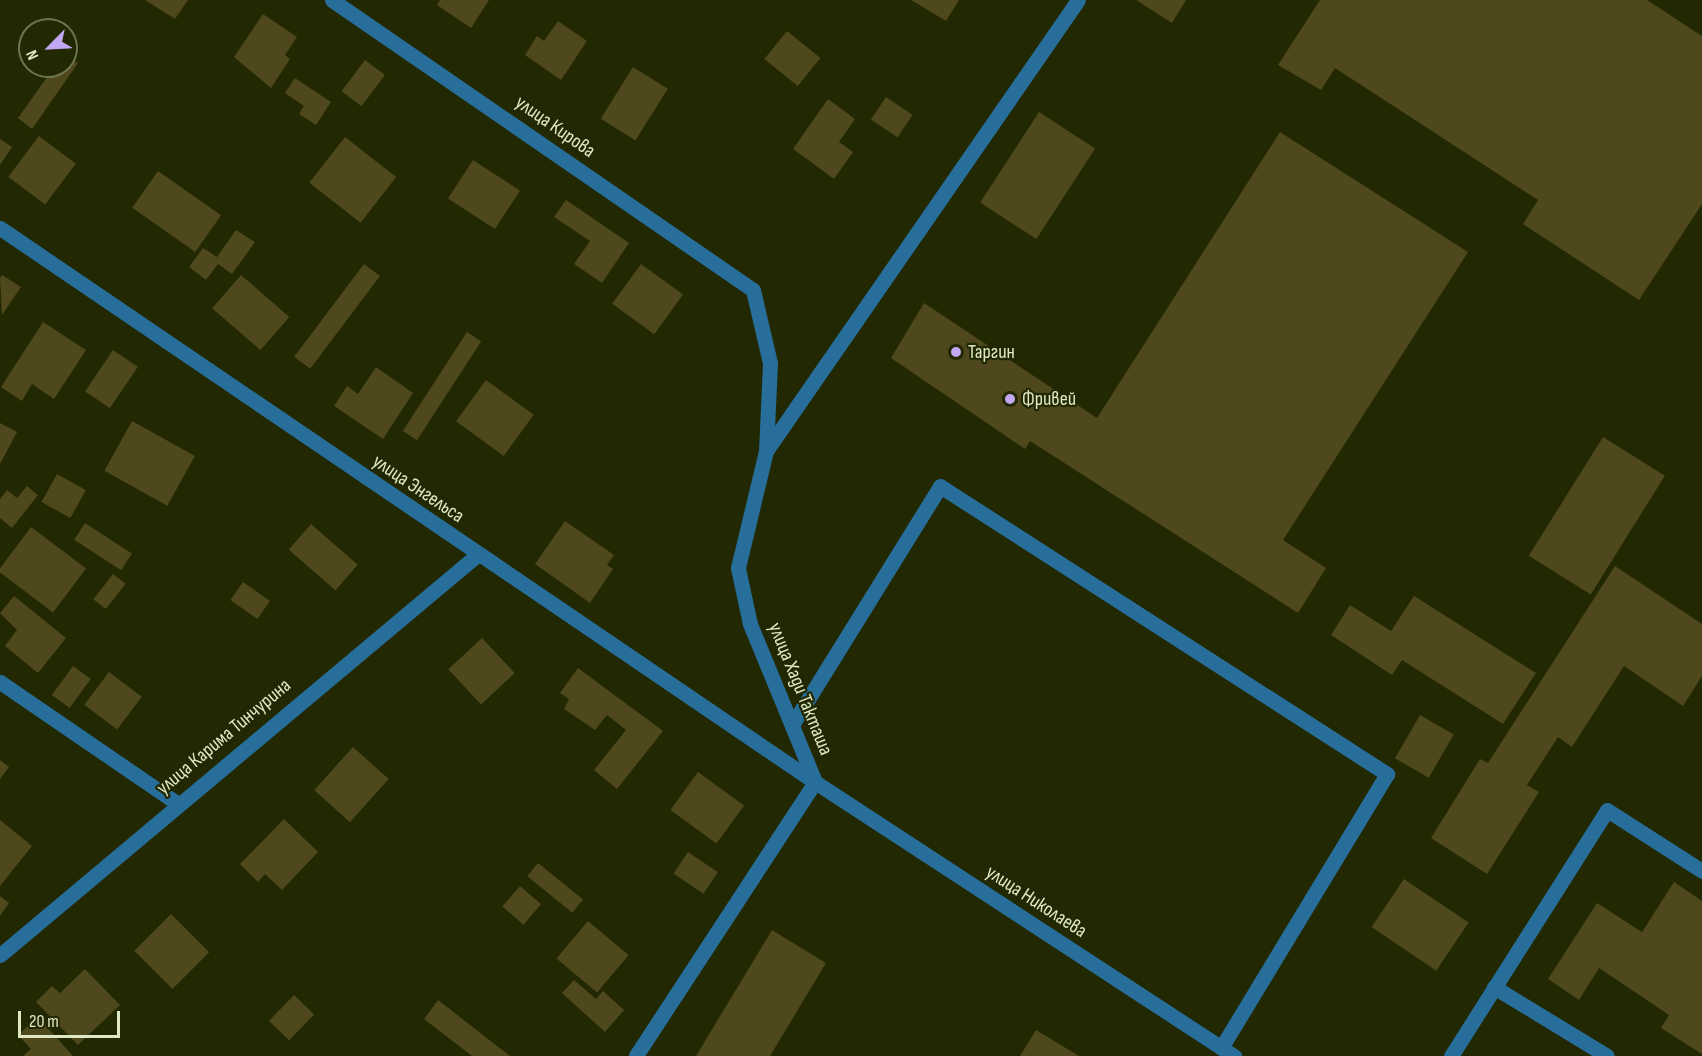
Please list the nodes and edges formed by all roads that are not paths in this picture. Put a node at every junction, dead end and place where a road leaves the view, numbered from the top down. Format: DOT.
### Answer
graph roads {
  1 [pos="332,0"];
  2 [pos="1078,0"];
  3 [pos="0,228"];
  4 [pos="753,290"];
  5 [pos="766,451"];
  6 [pos="477,555"];
  7 [pos="0,682"];
  8 [pos="792,724"];
  9 [pos="815,782"];
  10 [pos="177,803"];
  11 [pos="1702,871"];
  12 [pos="0,956"];
  13 [pos="1494,987"];
  14 [pos="1228,1052"];
  15 [pos="636,1056"];
  16 [pos="1451,1056"];
  17 [pos="1606,1056"];
  1 -- 4 [label="street, улица Кирова"];
  2 -- 5 [label="street"];
  3 -- 6 [label="street, улица Энгельса"];
  4 -- 5 [label="street, улица Хади Такташа"];
  5 -- 8 [label="street, улица Хади Такташа"];
  6 -- 9 [label="street, улица Энгельса"];
  6 -- 10 [label="street, улица Карима Тинчурина"];
  7 -- 10 [label="street"];
  8 -- 9 [label="street, улица Хади Такташа"];
  8 -- 14 [label="street"];
  9 -- 14 [label="street, улица Николаева"];
  9 -- 15 [label="street, улица Хади Такташа"];
  10 -- 12 [label="street, улица Карима Тинчурина"];
  11 -- 13 [label="street"];
  13 -- 16 [label="street"];
  13 -- 17 [label="street"];
}
